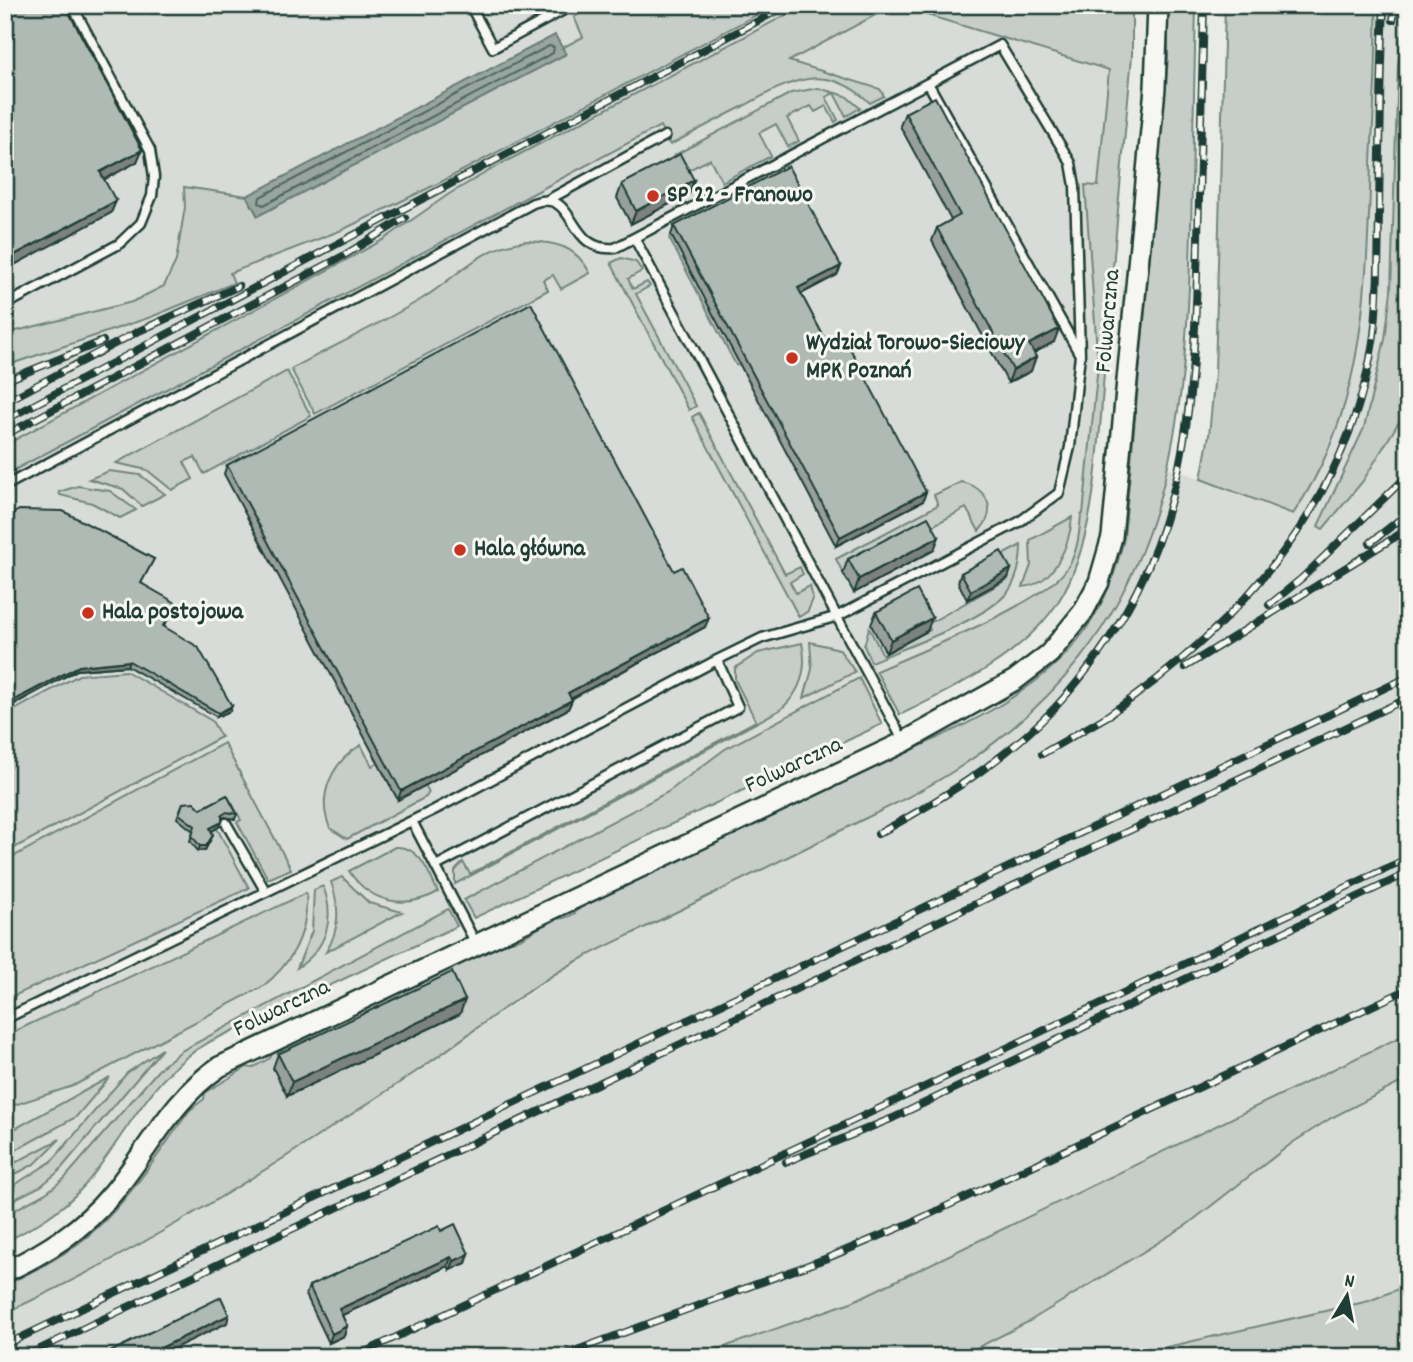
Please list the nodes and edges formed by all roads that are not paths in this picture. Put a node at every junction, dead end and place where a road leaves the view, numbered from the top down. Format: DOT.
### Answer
graph roads {
  1 [pos="72,5"];
  2 [pos="470,5"];
  3 [pos="573,5"];
  4 [pos="1158,5"];
  5 [pos="928,83"];
  6 [pos="666,136"];
  7 [pos="548,200"];
  8 [pos="635,239"];
  9 [pos="5,305"];
  10 [pos="1080,355"];
  11 [pos="5,486"];
  12 [pos="838,616"];
  13 [pos="717,660"];
  14 [pos="904,742"];
  15 [pos="412,821"];
  16 [pos="226,823"];
  17 [pos="436,866"];
  18 [pos="266,892"];
  19 [pos="476,944"];
  20 [pos="5,1019"];
  21 [pos="5,1272"];
  1 -- 9 [label="lane"];
  2 -- 3 [label="lane"];
  4 -- 14 [label="street, Folwarczna"];
  5 -- 8 [label="lane"];
  5 -- 10 [label="lane"];
  5 -- 10 [label="lane"];
  6 -- 7 [label="lane"];
  7 -- 8 [label="lane"];
  7 -- 11 [label="lane"];
  8 -- 12 [label="lane"];
  10 -- 12 [label="lane"];
  12 -- 13 [label="lane"];
  12 -- 14 [label="lane"];
  13 -- 15 [label="lane"];
  13 -- 17 [label="lane"];
  14 -- 19 [label="street, Folwarczna"];
  15 -- 17 [label="lane"];
  15 -- 18 [label="lane"];
  16 -- 18 [label="lane"];
  17 -- 19 [label="lane"];
  18 -- 20 [label="lane"];
  19 -- 21 [label="street, Folwarczna"];
}
